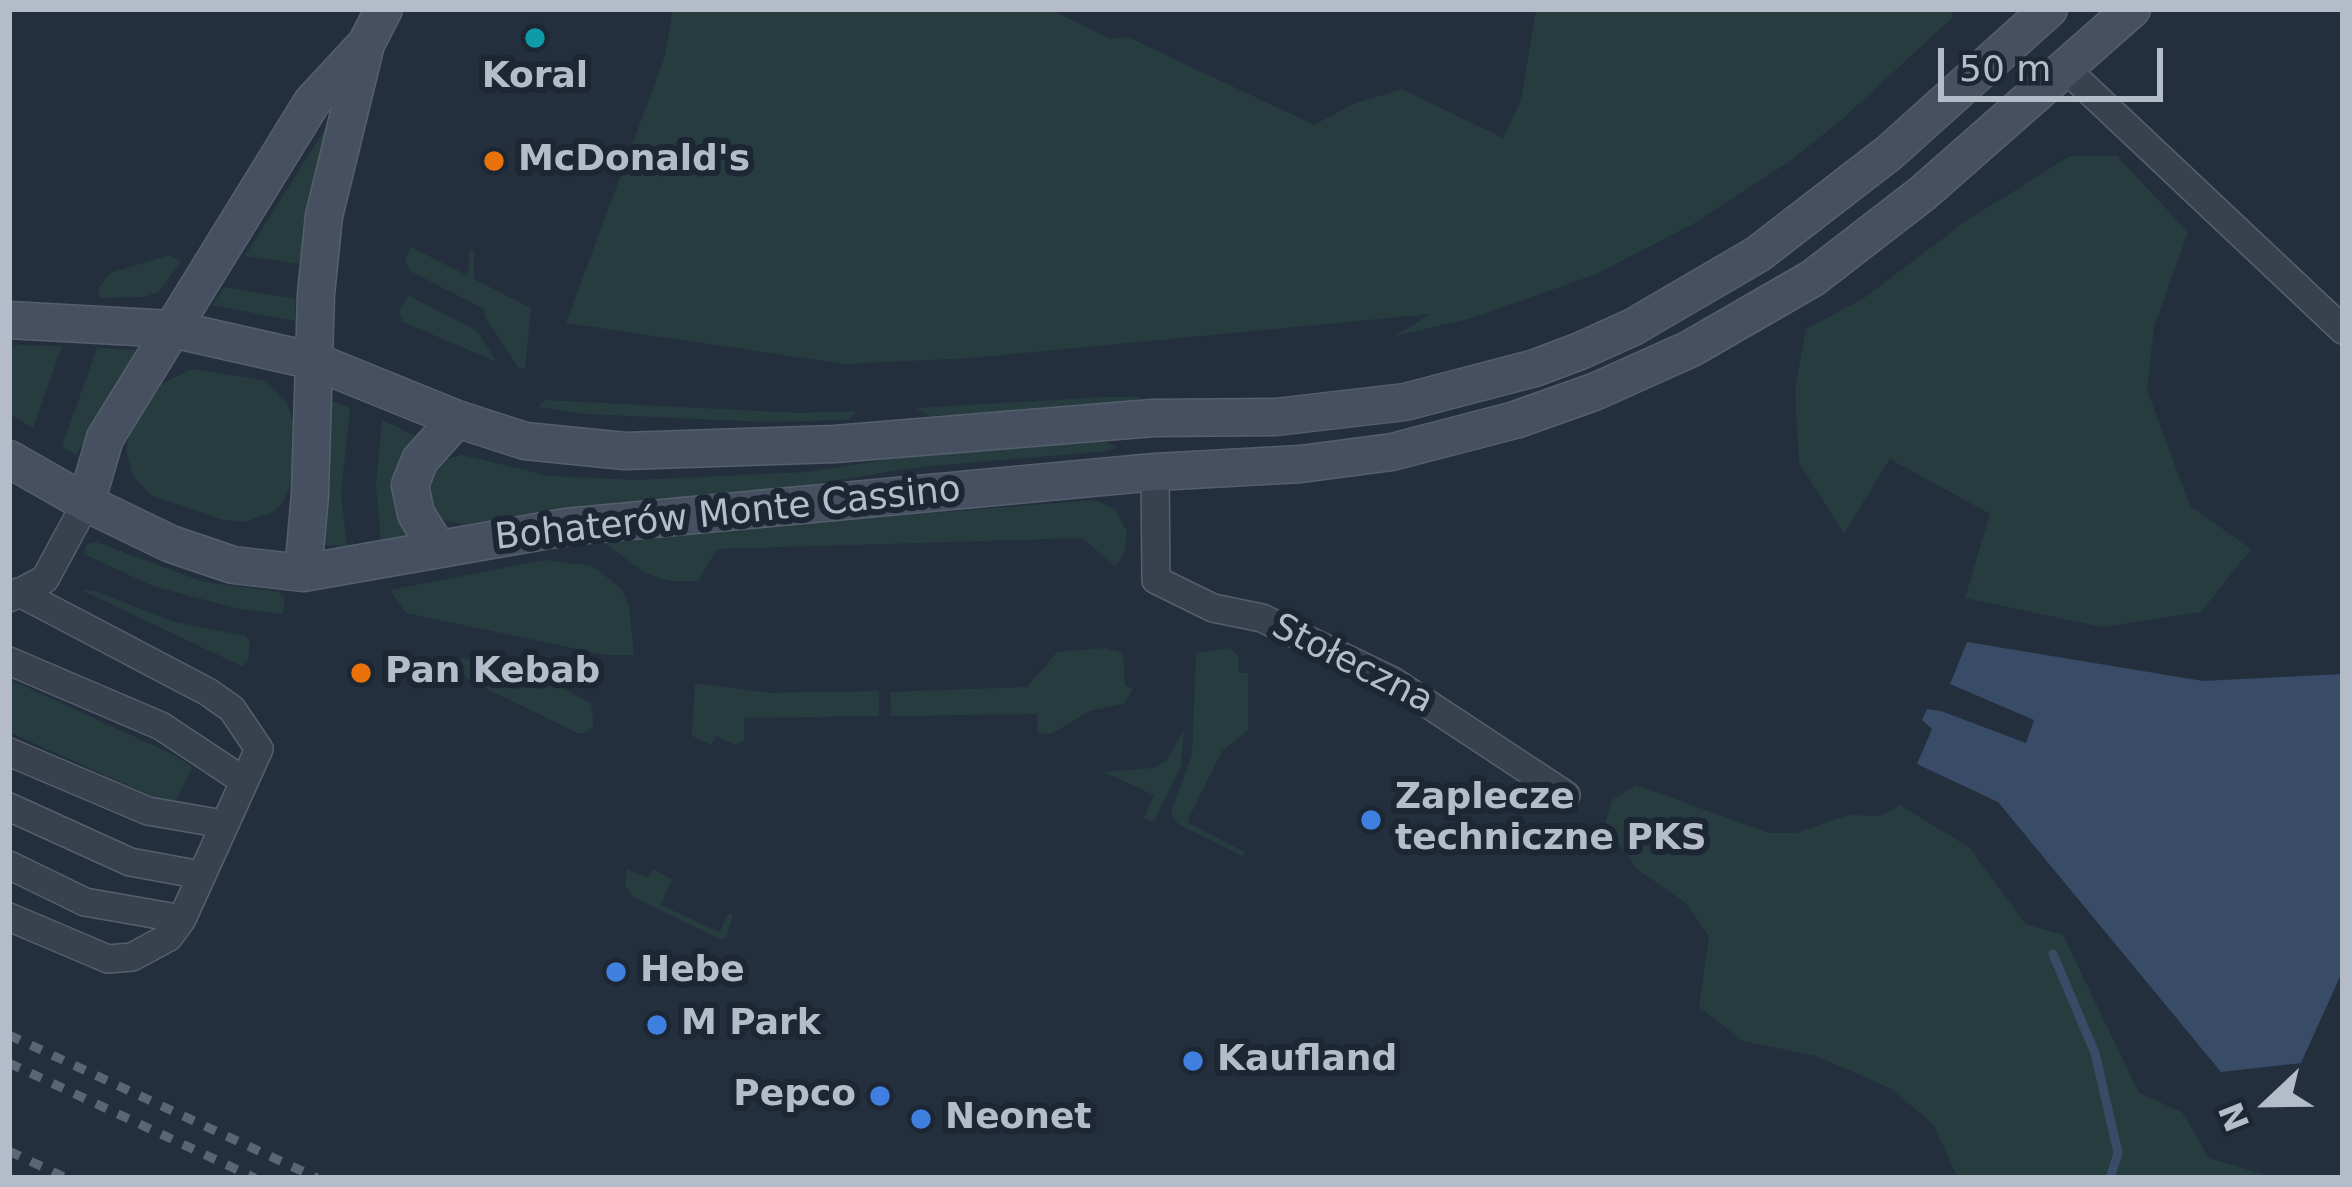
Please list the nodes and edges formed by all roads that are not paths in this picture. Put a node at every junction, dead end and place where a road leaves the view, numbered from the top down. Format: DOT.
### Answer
graph roads {
  1 [pos="384,9"];
  2 [pos="2049,9"];
  3 [pos="2132,9"];
  4 [pos="366,44"];
  5 [pos="2065,68"];
  6 [pos="1891,152"];
  7 [pos="1923,193"];
  8 [pos="9,320"];
  9 [pos="172,329"];
  10 [pos="2343,330"];
  11 [pos="314,361"];
  12 [pos="1153,418"];
  13 [pos="457,419"];
  14 [pos="9,458"];
  15 [pos="1155,472"];
  16 [pos="86,503"];
  17 [pos="438,549"];
  18 [pos="303,573"];
  19 [pos="14,595"];
  20 [pos="9,661"];
  21 [pos="9,752"];
  22 [pos="244,781"];
  23 [pos="1566,795"];
  24 [pos="9,807"];
  25 [pos="224,824"];
  26 [pos="9,865"];
  27 [pos="201,875"];
  28 [pos="9,917"];
  29 [pos="182,919"];
  1 -- 4 [label="street"];
  2 -- 6 [label="street, Bohaterów Monte Cassino"];
  3 -- 5 [label="street, Bohaterów Monte Cassino"];
  4 -- 9 [label="street"];
  4 -- 11 [label="street"];
  5 -- 7 [label="street, Bohaterów Monte Cassino"];
  5 -- 10 [label="street"];
  6 -- 7 [label="street"];
  6 -- 12 [label="street, Bohaterów Monte Cassino"];
  7 -- 15 [label="street, Bohaterów Monte Cassino"];
  8 -- 9 [label="street"];
  9 -- 11 [label="street, Bohaterów Monte Cassino"];
  9 -- 16 [label="street"];
  11 -- 13 [label="street, Bohaterów Monte Cassino"];
  11 -- 18 [label="street"];
  12 -- 13 [label="street, Bohaterów Monte Cassino"];
  12 -- 15 [label="street"];
  13 -- 17 [label="street"];
  14 -- 16 [label="street"];
  15 -- 17 [label="street, Bohaterów Monte Cassino"];
  15 -- 23 [label="street, Stołeczna"];
  16 -- 18 [label="street, Bohaterów Monte Cassino"];
  16 -- 19 [label="street"];
  17 -- 18 [label="street, Bohaterów Monte Cassino"];
  19 -- 22 [label="street"];
  20 -- 22 [label="street"];
  21 -- 25 [label="street"];
  22 -- 25 [label="street"];
  24 -- 27 [label="street"];
  25 -- 27 [label="street"];
  26 -- 29 [label="street"];
  27 -- 29 [label="street"];
  28 -- 29 [label="street"];
}
